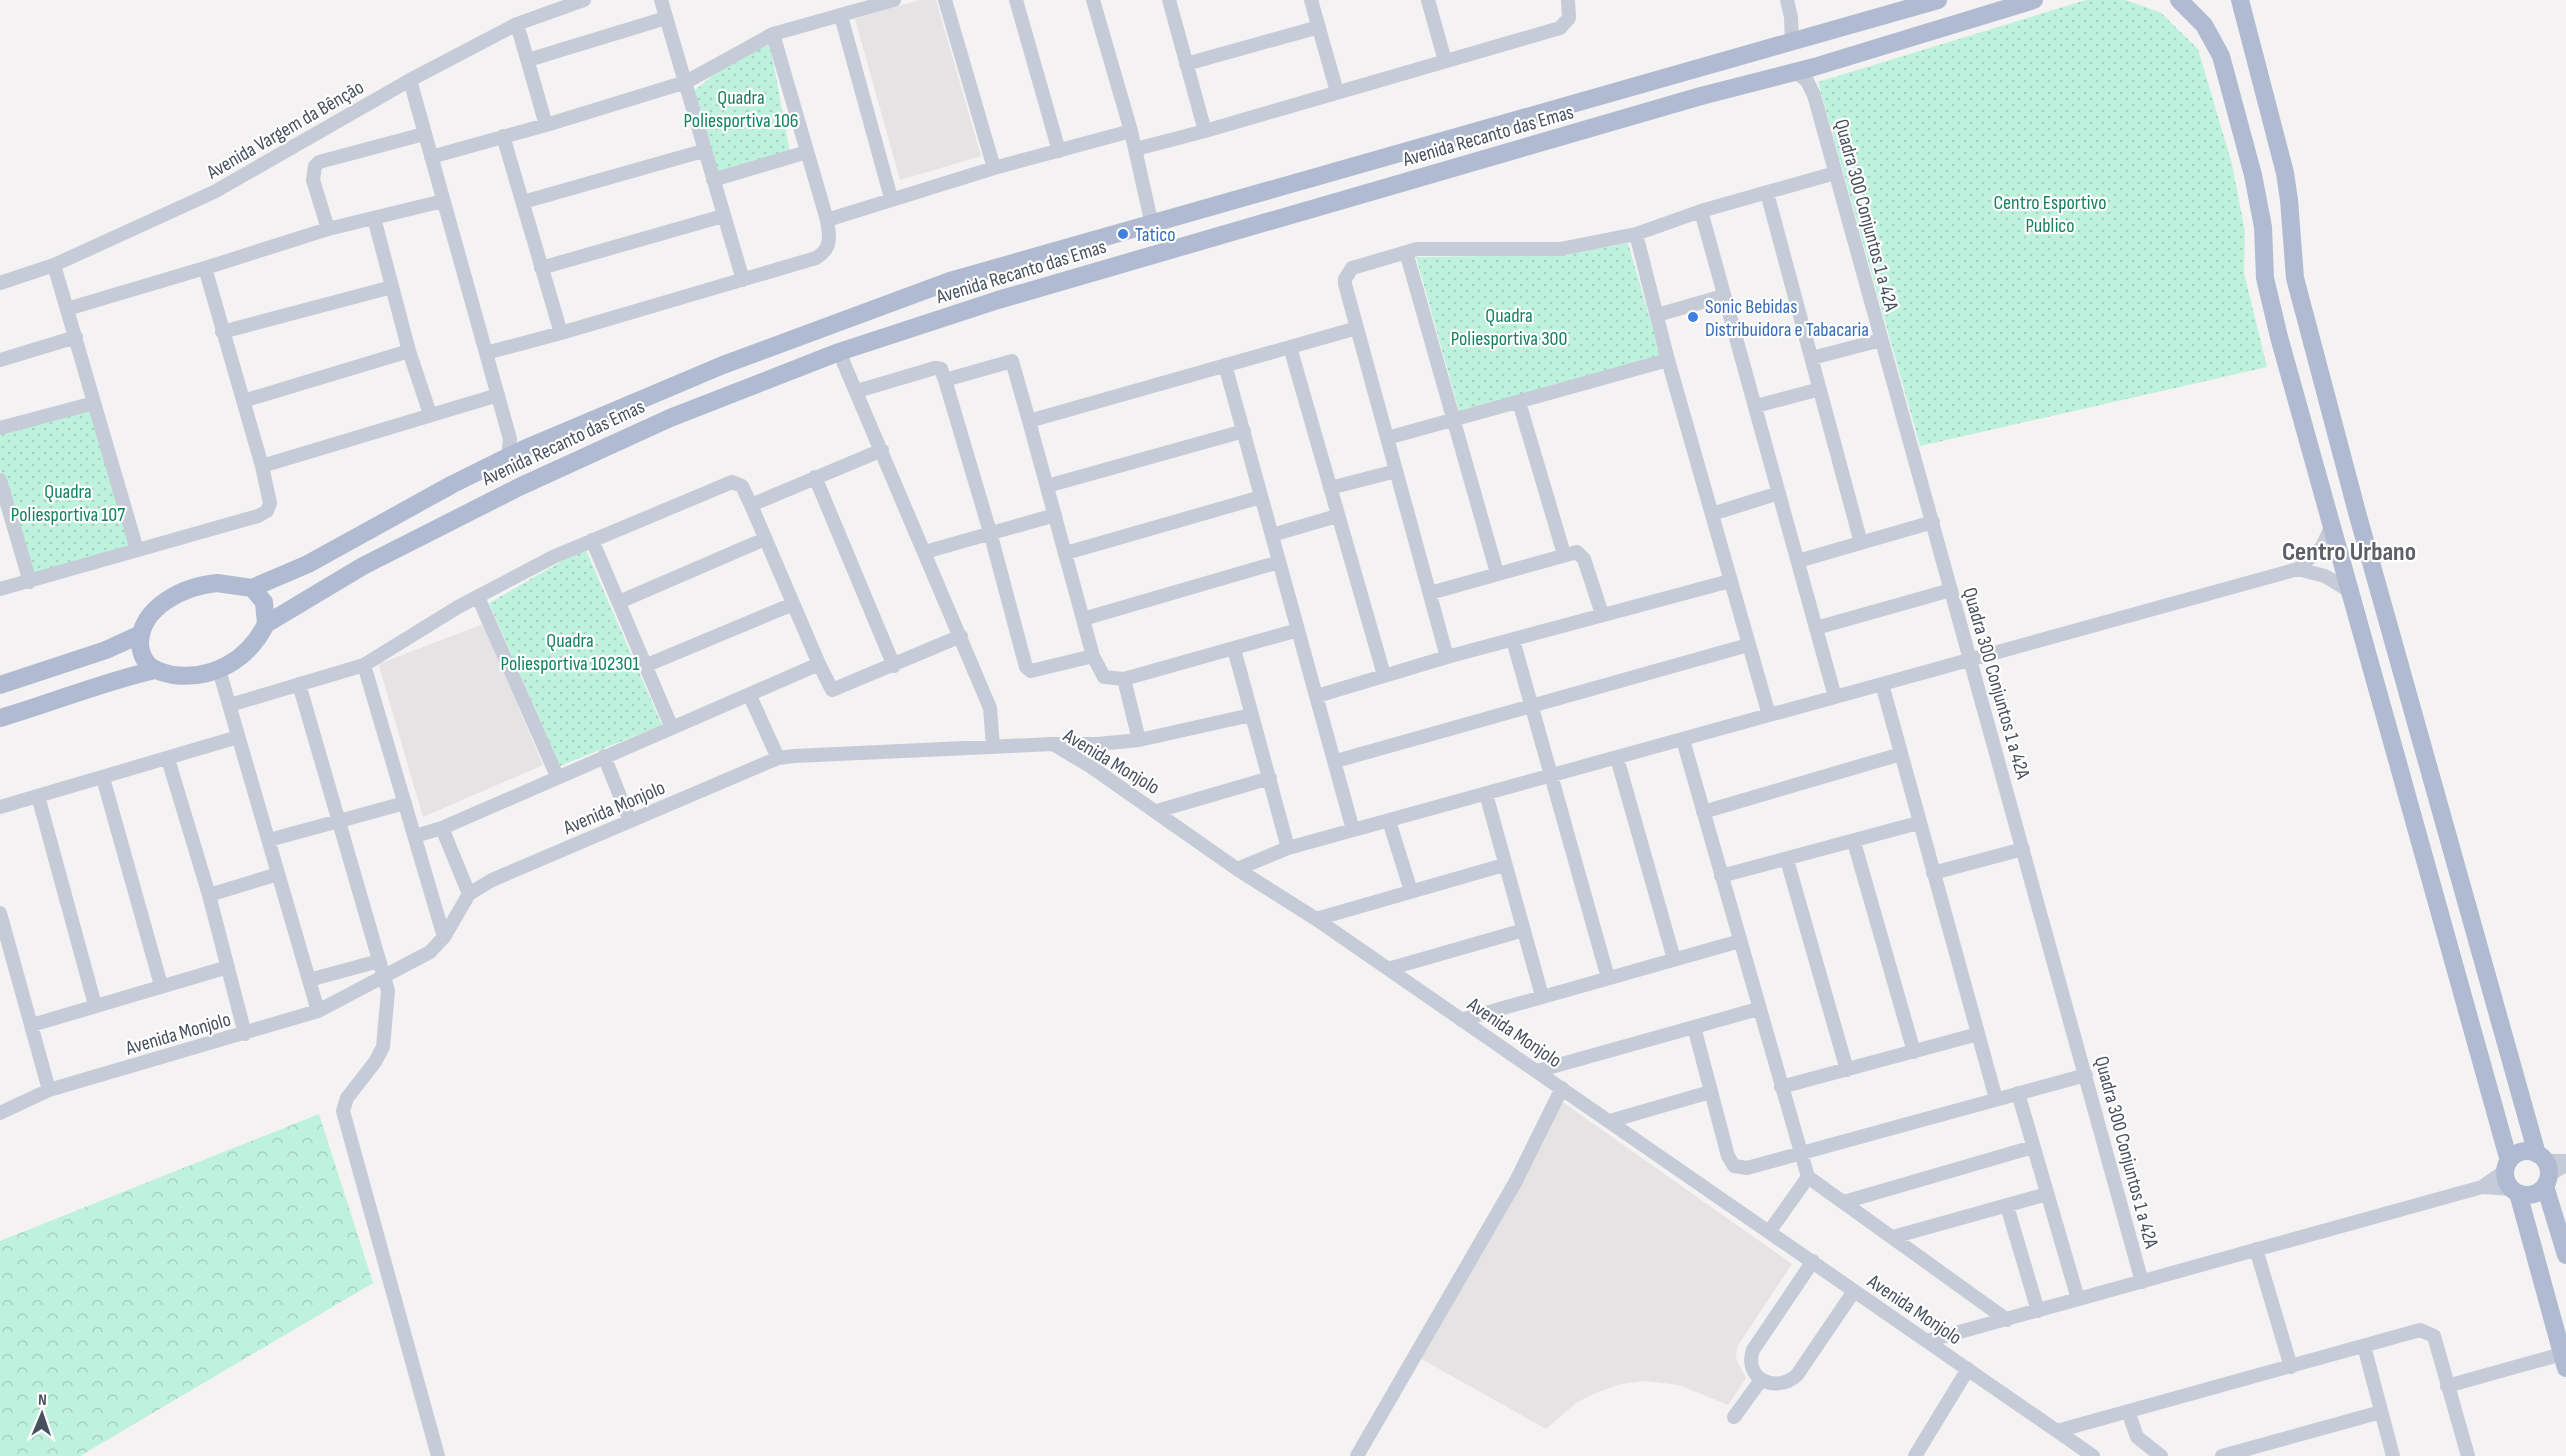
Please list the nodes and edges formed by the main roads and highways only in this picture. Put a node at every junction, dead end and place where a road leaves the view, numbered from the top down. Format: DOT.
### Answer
graph roads {
  1 [pos="1938,0"];
  2 [pos="2034,0"];
  3 [pos="2180,0"];
  4 [pos="2240,0"];
  5 [pos="1748,54"];
  6 [pos="1727,60"];
  7 [pos="1695,68"];
  8 [pos="1764,81"];
  9 [pos="1733,89"];
  10 [pos="1701,96"];
  11 [pos="1034,259"];
  12 [pos="994,269"];
  13 [pos="1043,287"];
  14 [pos="998,300"];
  15 [pos="655,394"];
  16 [pos="659,423"];
  17 [pos="583,424"];
  18 [pos="598,449"];
  19 [pos="2358,516"];
  20 [pos="2331,527"];
  21 [pos="352,538"];
  22 [pos="363,566"];
  23 [pos="2378,584"];
  24 [pos="252,588"];
  25 [pos="2348,590"];
  26 [pos="266,624"];
  27 [pos="141,634"];
  28 [pos="155,670"];
  29 [pos="0,685"];
  30 [pos="0,718"];
  31 [pos="2507,1166"];
  32 [pos="2544,1169"];
  33 [pos="2515,1191"];
  34 [pos="2566,1256"];
  35 [pos="2560,1321"];
  36 [pos="2564,1361"];
  1 -- 5 [label="main road, Avenida Recanto das Emas"];
  2 -- 8 [label="main road, Avenida Recanto das Emas"];
  3 -- 20 [label="main road"];
  4 -- 19 [label="main road"];
  5 -- 6 [label="main road, Avenida Recanto das Emas"];
  5 -- 8 [label="main road"];
  6 -- 7 [label="main road, Avenida Recanto das Emas"];
  6 -- 9 [label="main road"];
  7 -- 10 [label="main road"];
  7 -- 11 [label="main road, Avenida Recanto das Emas"];
  8 -- 9 [label="main road, Avenida Recanto das Emas"];
  9 -- 10 [label="main road, Avenida Recanto das Emas"];
  10 -- 13 [label="main road, Avenida Recanto das Emas"];
  11 -- 12 [label="main road, Avenida Recanto das Emas"];
  11 -- 13 [label="main road"];
  12 -- 14 [label="main road"];
  12 -- 15 [label="main road, Avenida Recanto das Emas"];
  13 -- 14 [label="main road, Avenida Recanto das Emas"];
  14 -- 16 [label="main road, Avenida Recanto das Emas"];
  15 -- 16 [label="main road"];
  15 -- 17 [label="main road, Avenida Recanto das Emas"];
  16 -- 18 [label="main road, Avenida Recanto das Emas"];
  17 -- 18 [label="main road"];
  17 -- 21 [label="main road, Avenida Recanto das Emas"];
  18 -- 22 [label="main road, Avenida Recanto das Emas"];
  19 -- 20 [label="main road"];
  19 -- 23 [label="main road"];
  20 -- 25 [label="main road"];
  21 -- 22 [label="main road"];
  21 -- 24 [label="main road, Avenida Recanto das Emas"];
  22 -- 26 [label="main road, Avenida Recanto das Emas"];
  23 -- 25 [label="main road"];
  23 -- 32 [label="main road"];
  24 -- 26 [label="main road"];
  24 -- 27 [label="main road"];
  25 -- 31 [label="main road"];
  26 -- 28 [label="main road"];
  27 -- 28 [label="main road"];
  27 -- 29 [label="main road"];
  28 -- 30 [label="main road"];
  31 -- 32 [label="main road"];
  31 -- 33 [label="main road"];
  32 -- 33 [label="main road"];
  32 -- 34 [label="main road"];
  33 -- 35 [label="main road"];
  35 -- 36 [label="main road"];
}
